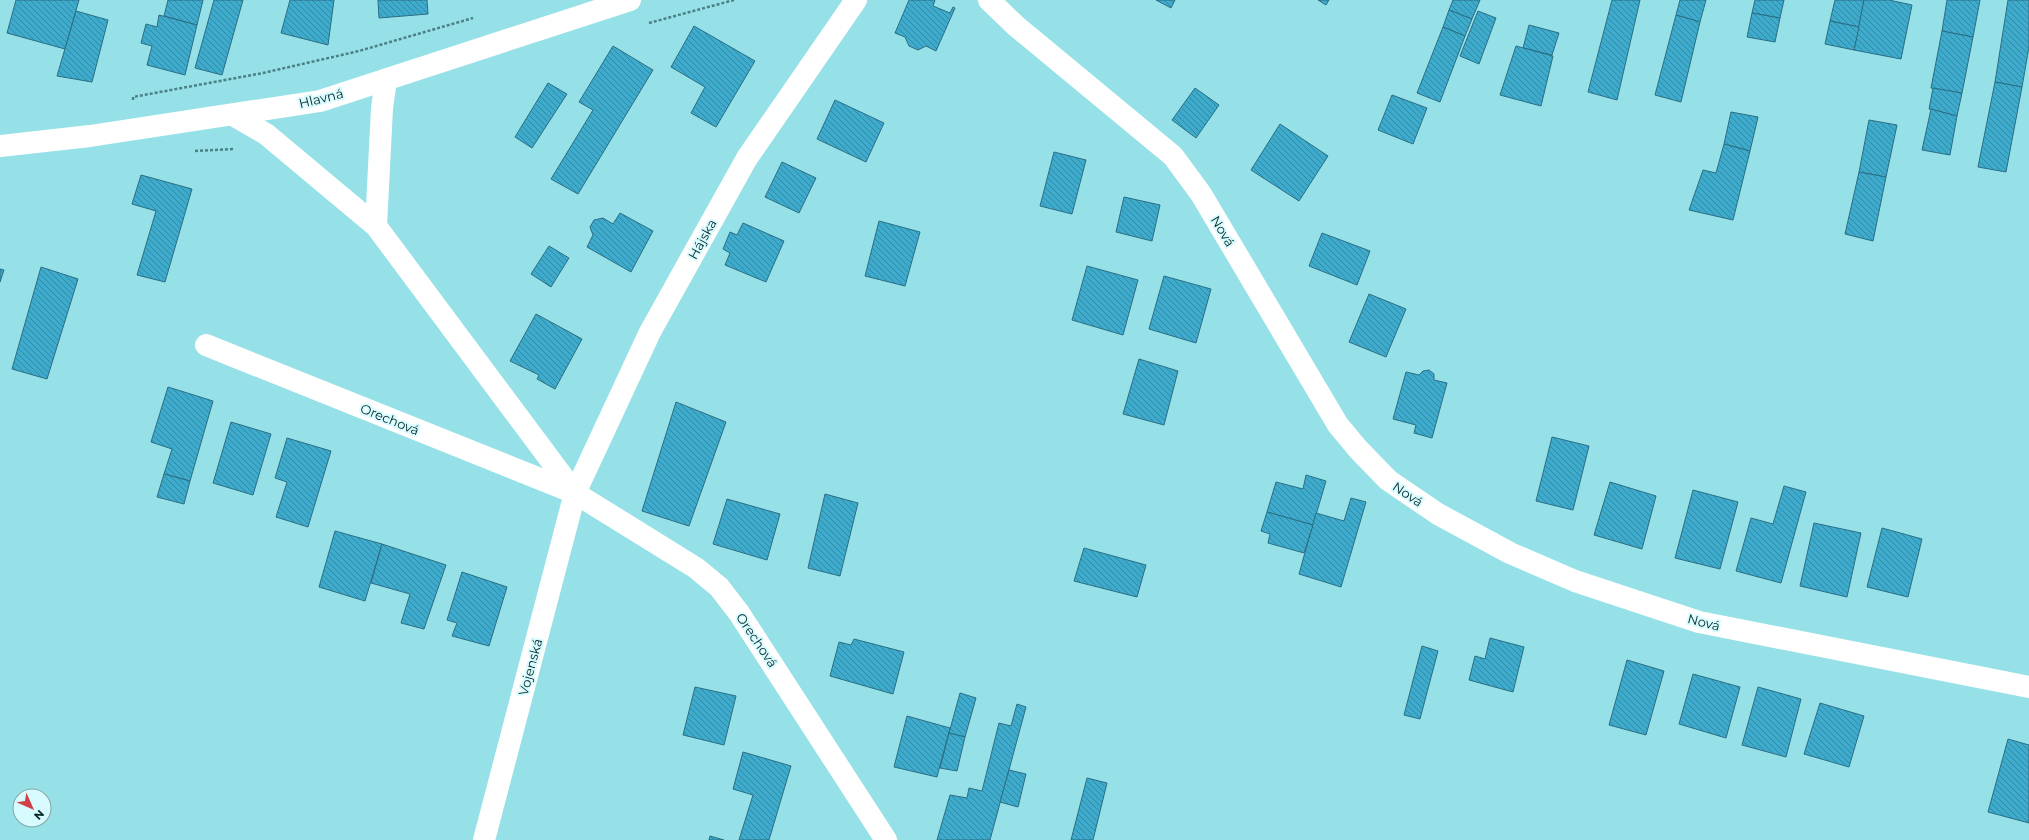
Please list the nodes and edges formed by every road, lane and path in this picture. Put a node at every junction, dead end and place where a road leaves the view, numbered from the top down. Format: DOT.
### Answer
graph roads {
  1 [pos="630,0"];
  2 [pos="856,0"];
  3 [pos="989,0"];
  4 [pos="386,80"];
  5 [pos="232,115"];
  6 [pos="0,146"];
  7 [pos="376,226"];
  8 [pos="206,345"];
  9 [pos="575,493"];
  10 [pos="2029,687"];
  11 [pos="484,840"];
  12 [pos="886,840"];
  1 -- 4 [label="street, Hlavná"];
  2 -- 9 [label="street, Hájska"];
  3 -- 10 [label="street, Nová"];
  4 -- 5 [label="street, Hlavná"];
  4 -- 7 [label="street"];
  5 -- 6 [label="street, Hlavná"];
  5 -- 7 [label="street, Orechová"];
  7 -- 9 [label="street, Orechová"];
  8 -- 9 [label="street, Orechová"];
  9 -- 11 [label="street, Vojenská"];
  9 -- 12 [label="street, Orechová"];
}
